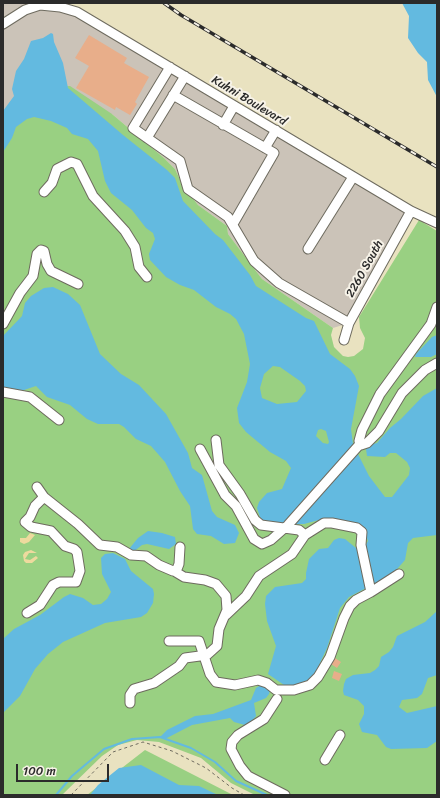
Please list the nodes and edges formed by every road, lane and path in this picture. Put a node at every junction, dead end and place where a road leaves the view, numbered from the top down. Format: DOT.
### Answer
graph roads {
  1 [pos="25,6"];
  2 [pos="3,24"];
  3 [pos="170,67"];
  4 [pos="185,76"];
  5 [pos="173,95"];
  6 [pos="234,106"];
  7 [pos="223,125"];
  8 [pos="276,130"];
  9 [pos="147,138"];
  10 [pos="265,148"];
  11 [pos="353,177"];
  12 [pos="44,192"];
  13 [pos="411,211"];
  14 [pos="437,223"];
  15 [pos="233,224"];
  16 [pos="308,249"];
  17 [pos="147,277"];
  18 [pos="78,284"];
  19 [pos="437,307"];
  20 [pos="348,323"];
  21 [pos="3,324"];
  22 [pos="344,340"];
  23 [pos="437,363"];
  24 [pos="3,392"];
  25 [pos="59,420"];
  26 [pos="216,440"];
  27 [pos="358,445"];
  28 [pos="200,449"];
  29 [pos="37,487"];
  30 [pos="44,497"];
  31 [pos="287,526"];
  32 [pos="305,535"];
  33 [pos="180,547"];
  34 [pos="174,571"];
  35 [pos="399,574"];
  36 [pos="370,590"];
  37 [pos="229,610"];
  38 [pos="27,613"];
  39 [pos="169,641"];
  40 [pos="204,656"];
  41 [pos="277,694"];
  42 [pos="130,703"];
  43 [pos="340,735"];
  44 [pos="325,760"];
  45 [pos="71,795"];
  46 [pos="244,795"];
  47 [pos="285,795"];
  1 -- 2 [label="street"];
  1 -- 3 [label="street, Kuhni Boulevard"];
  3 -- 4 [label="street, Kuhni Boulevard"];
  3 -- 9 [label="street"];
  4 -- 5 [label="street"];
  4 -- 6 [label="street, Kuhni Boulevard"];
  5 -- 7 [label="street"];
  5 -- 9 [label="street"];
  6 -- 7 [label="street"];
  6 -- 8 [label="street, Kuhni Boulevard"];
  7 -- 10 [label="street"];
  8 -- 10 [label="street"];
  8 -- 11 [label="street, Kuhni Boulevard"];
  9 -- 15 [label="street"];
  10 -- 15 [label="street"];
  11 -- 13 [label="street, Kuhni Boulevard"];
  11 -- 16 [label="street"];
  12 -- 17 [label="street"];
  13 -- 14 [label="street, Kuhni Boulevard"];
  13 -- 20 [label="street, 2260 South"];
  15 -- 20 [label="street"];
  18 -- 21 [label="street"];
  19 -- 27 [label="street"];
  20 -- 22 [label="street, 2260 South"];
  23 -- 27 [label="street"];
  24 -- 25 [label="street"];
  26 -- 31 [label="street"];
  27 -- 31 [label="street"];
  28 -- 31 [label="street"];
  29 -- 30 [label="street"];
  30 -- 34 [label="street"];
  30 -- 38 [label="street"];
  31 -- 32 [label="street"];
  32 -- 36 [label="street"];
  32 -- 37 [label="street"];
  33 -- 34 [label="street"];
  34 -- 37 [label="street"];
  35 -- 36 [label="street"];
  36 -- 41 [label="street"];
  37 -- 40 [label="street"];
  39 -- 40 [label="street"];
  40 -- 41 [label="street"];
  40 -- 42 [label="street"];
  41 -- 47 [label="street"];
  43 -- 44 [label="street"];
  45 -- 46 [label="path"];
}
